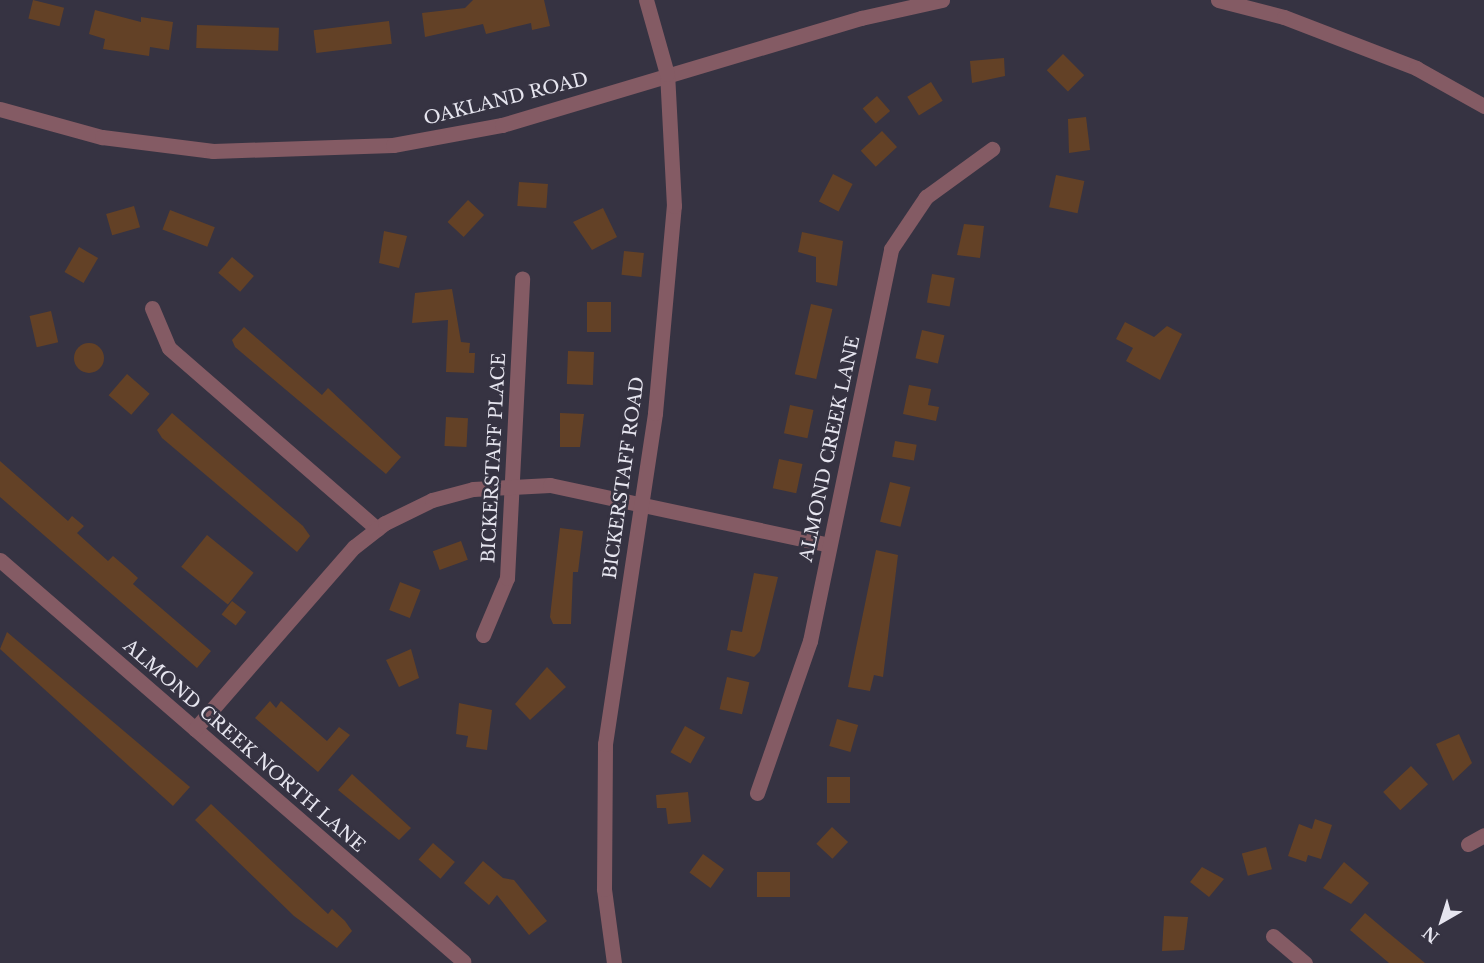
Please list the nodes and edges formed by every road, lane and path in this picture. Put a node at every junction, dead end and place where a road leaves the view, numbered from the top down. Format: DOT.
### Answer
graph roads {
  1 [pos="646,0"];
  2 [pos="942,0"];
  3 [pos="1218,0"];
  4 [pos="1252,4"];
  5 [pos="667,74"];
  6 [pos="1484,106"];
  7 [pos="0,109"];
  8 [pos="992,149"];
  9 [pos="522,278"];
  10 [pos="152,308"];
  11 [pos="513,486"];
  12 [pos="641,501"];
  13 [pos="377,529"];
  14 [pos="829,545"];
  15 [pos="0,560"];
  16 [pos="483,635"];
  17 [pos="195,729"];
  18 [pos="757,793"];
  19 [pos="1484,835"];
  20 [pos="1468,844"];
  21 [pos="1273,936"];
  22 [pos="463,961"];
  23 [pos="614,963"];
  24 [pos="1305,963"];
  1 -- 5 [label="street, BICKERSTAFF ROAD"];
  2 -- 5 [label="street, OAKLAND ROAD"];
  3 -- 4 [label="street"];
  4 -- 6 [label="street"];
  5 -- 7 [label="street, OAKLAND ROAD"];
  5 -- 12 [label="street, BICKERSTAFF ROAD"];
  8 -- 14 [label="street, ALMOND CREEK LANE"];
  9 -- 11 [label="street, BICKERSTAFF PLACE"];
  10 -- 13 [label="street"];
  11 -- 12 [label="street"];
  11 -- 13 [label="street"];
  11 -- 16 [label="street, BICKERSTAFF PLACE"];
  12 -- 14 [label="street"];
  12 -- 23 [label="street, BICKERSTAFF ROAD"];
  13 -- 17 [label="street"];
  14 -- 18 [label="street, ALMOND CREEK LANE"];
  15 -- 17 [label="street, ALMOND CREEK NORTH LANE"];
  17 -- 22 [label="street, ALMOND CREEK NORTH LANE"];
  19 -- 20 [label="street"];
  21 -- 24 [label="street"];
}
